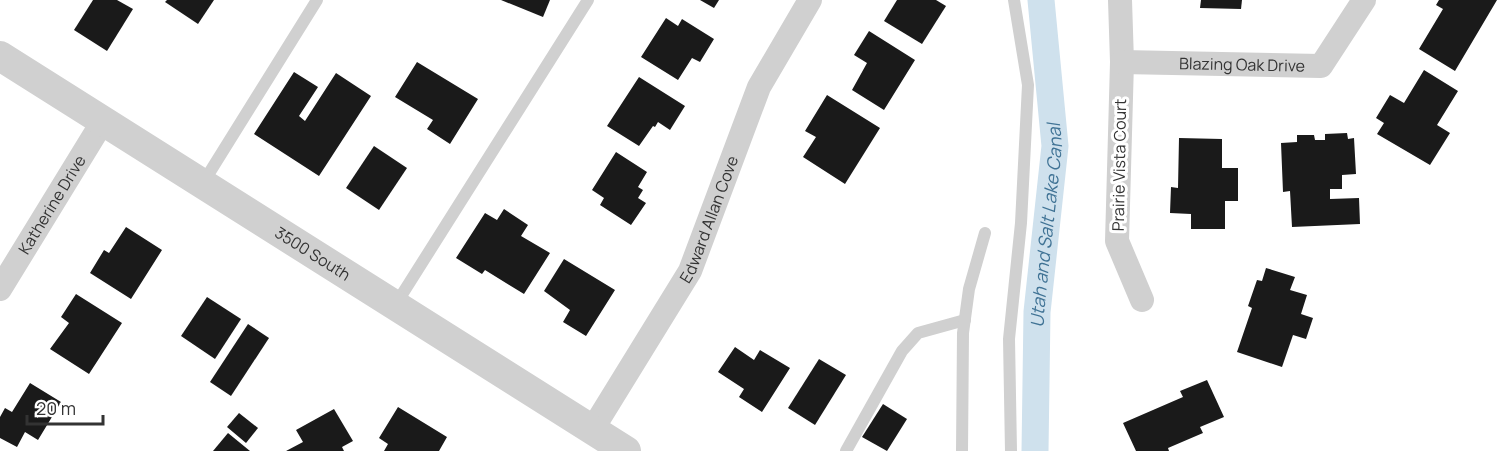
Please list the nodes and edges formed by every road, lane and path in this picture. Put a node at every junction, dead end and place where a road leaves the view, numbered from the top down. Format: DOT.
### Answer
graph roads {
  1 [pos="317,0"];
  2 [pos="588,0"];
  3 [pos="810,0"];
  4 [pos="1014,0"];
  5 [pos="1120,0"];
  6 [pos="1364,0"];
  7 [pos="0,56"];
  8 [pos="1122,62"];
  9 [pos="103,121"];
  10 [pos="203,183"];
  11 [pos="985,233"];
  12 [pos="0,289"];
  13 [pos="1142,300"];
  14 [pos="396,304"];
  15 [pos="965,320"];
  16 [pos="592,430"];
  17 [pos="626,451"];
  18 [pos="846,451"];
  19 [pos="963,451"];
  20 [pos="1011,451"];
  1 -- 10 [label="lane"];
  2 -- 14 [label="lane"];
  3 -- 16 [label="street, Edward Allan Cove"];
  4 -- 20 [label="lane"];
  5 -- 8 [label="street, Prairie Vista Court"];
  6 -- 8 [label="street, Blazing Oak Drive"];
  7 -- 9 [label="street, 3500 South"];
  8 -- 13 [label="street, Prairie Vista Court"];
  9 -- 10 [label="street, 3500 South"];
  9 -- 12 [label="street, Katherine Drive"];
  10 -- 14 [label="street, 3500 South"];
  11 -- 15 [label="lane"];
  14 -- 16 [label="street, 3500 South"];
  15 -- 18 [label="lane"];
  15 -- 19 [label="lane"];
  16 -- 17 [label="street, 3500 South"];
}
